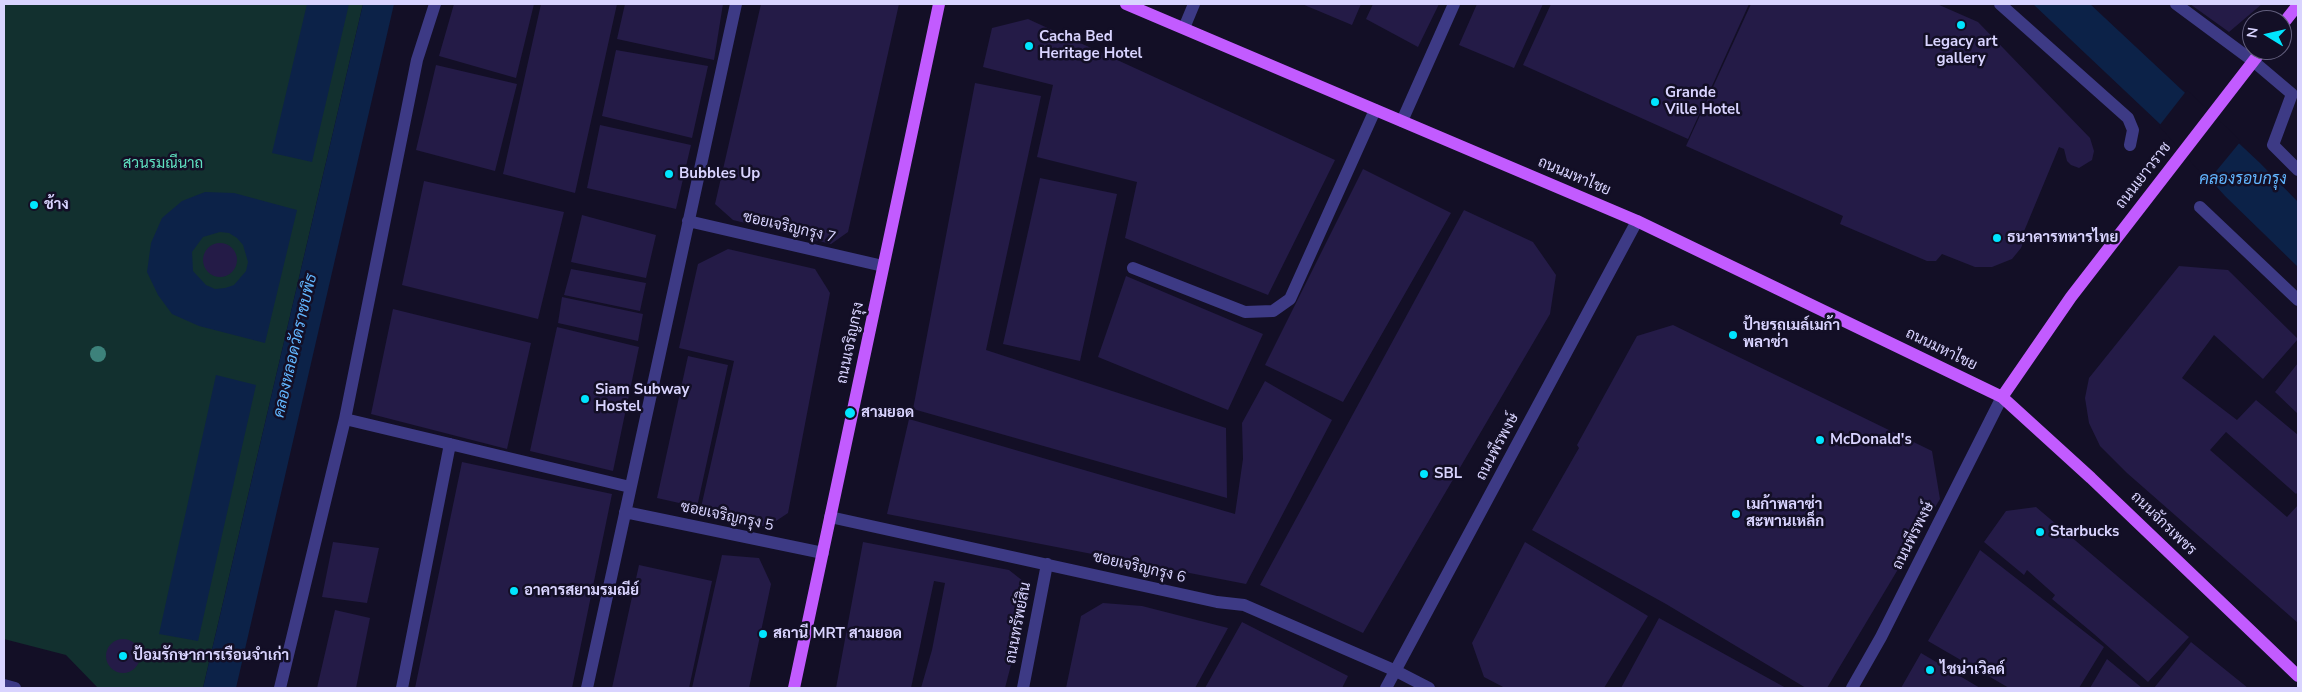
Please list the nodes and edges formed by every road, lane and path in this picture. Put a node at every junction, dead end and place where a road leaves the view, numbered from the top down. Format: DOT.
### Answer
graph roads {
  1 [pos="435,4"];
  2 [pos="736,4"];
  3 [pos="939,4"];
  4 [pos="1126,4"];
  5 [pos="1194,4"];
  6 [pos="1454,4"];
  7 [pos="2000,4"];
  8 [pos="2176,4"];
  9 [pos="1184,28"];
  10 [pos="2253,61"];
  11 [pos="1376,110"];
  12 [pos="1402,121"];
  13 [pos="2130,146"];
  14 [pos="2298,170"];
  15 [pos="2200,207"];
  16 [pos="688,221"];
  17 [pos="1637,221"];
  18 [pos="883,266"];
  19 [pos="1133,268"];
  20 [pos="2298,300"];
  21 [pos="2002,397"];
  22 [pos="345,418"];
  23 [pos="450,444"];
  24 [pos="630,487"];
  25 [pos="625,512"];
  26 [pos="830,517"];
  27 [pos="822,554"];
  28 [pos="1048,564"];
  29 [pos="1396,671"];
  30 [pos="2298,676"];
  31 [pos="4,685"];
  32 [pos="15,688"];
  33 [pos="280,688"];
  34 [pos="402,688"];
  35 [pos="587,688"];
  36 [pos="794,688"];
  37 [pos="1023,688"];
  38 [pos="1386,688"];
  39 [pos="1429,688"];
  40 [pos="1852,688"];
  1 -- 22 [label="street"];
  2 -- 16 [label="street"];
  3 -- 18 [label="main road, ถนนเจริญกรุง"];
  4 -- 9 [label="main road, ถนนมหาไชย"];
  5 -- 9 [label="street"];
  6 -- 12 [label="street"];
  7 -- 13 [label="street"];
  8 -- 10 [label="street"];
  9 -- 11 [label="main road, ถนนมหาไชย"];
  10 -- 14 [label="street"];
  10 -- 21 [label="main road, ถนนเยาวราช"];
  11 -- 12 [label="main road, ถนนมหาไชย"];
  11 -- 19 [label="street"];
  12 -- 17 [label="main road, ถนนมหาไชย"];
  15 -- 20 [label="street"];
  16 -- 18 [label="street, ซอยเจริญกรุง 7"];
  16 -- 24 [label="street"];
  17 -- 21 [label="main road, ถนนมหาไชย"];
  17 -- 29 [label="street, ถนนพีรพงษ์"];
  18 -- 26 [label="main road, ถนนเจริญกรุง"];
  21 -- 30 [label="main road, ถนนจักรเพชร"];
  21 -- 40 [label="street, ถนนพีรพงษ์"];
  22 -- 23 [label="street"];
  22 -- 33 [label="street"];
  23 -- 24 [label="street"];
  23 -- 34 [label="street"];
  24 -- 25 [label="street"];
  25 -- 27 [label="street, ซอยเจริญกรุง 5"];
  25 -- 35 [label="street"];
  26 -- 27 [label="main road, ถนนเจริญกรุง"];
  26 -- 28 [label="street, ซอยเจริญกรุง 6"];
  27 -- 36 [label="main road, ถนนเจริญกรุง"];
  28 -- 29 [label="street, ซอยเจริญกรุง 6"];
  28 -- 37 [label="street, ถนนทรัพย์สิน"];
  29 -- 38 [label="street, ถนนพีรพงษ์"];
  29 -- 39 [label="street, ซอยเจริญกรุง 6"];
  31 -- 32 [label="street"];
}
